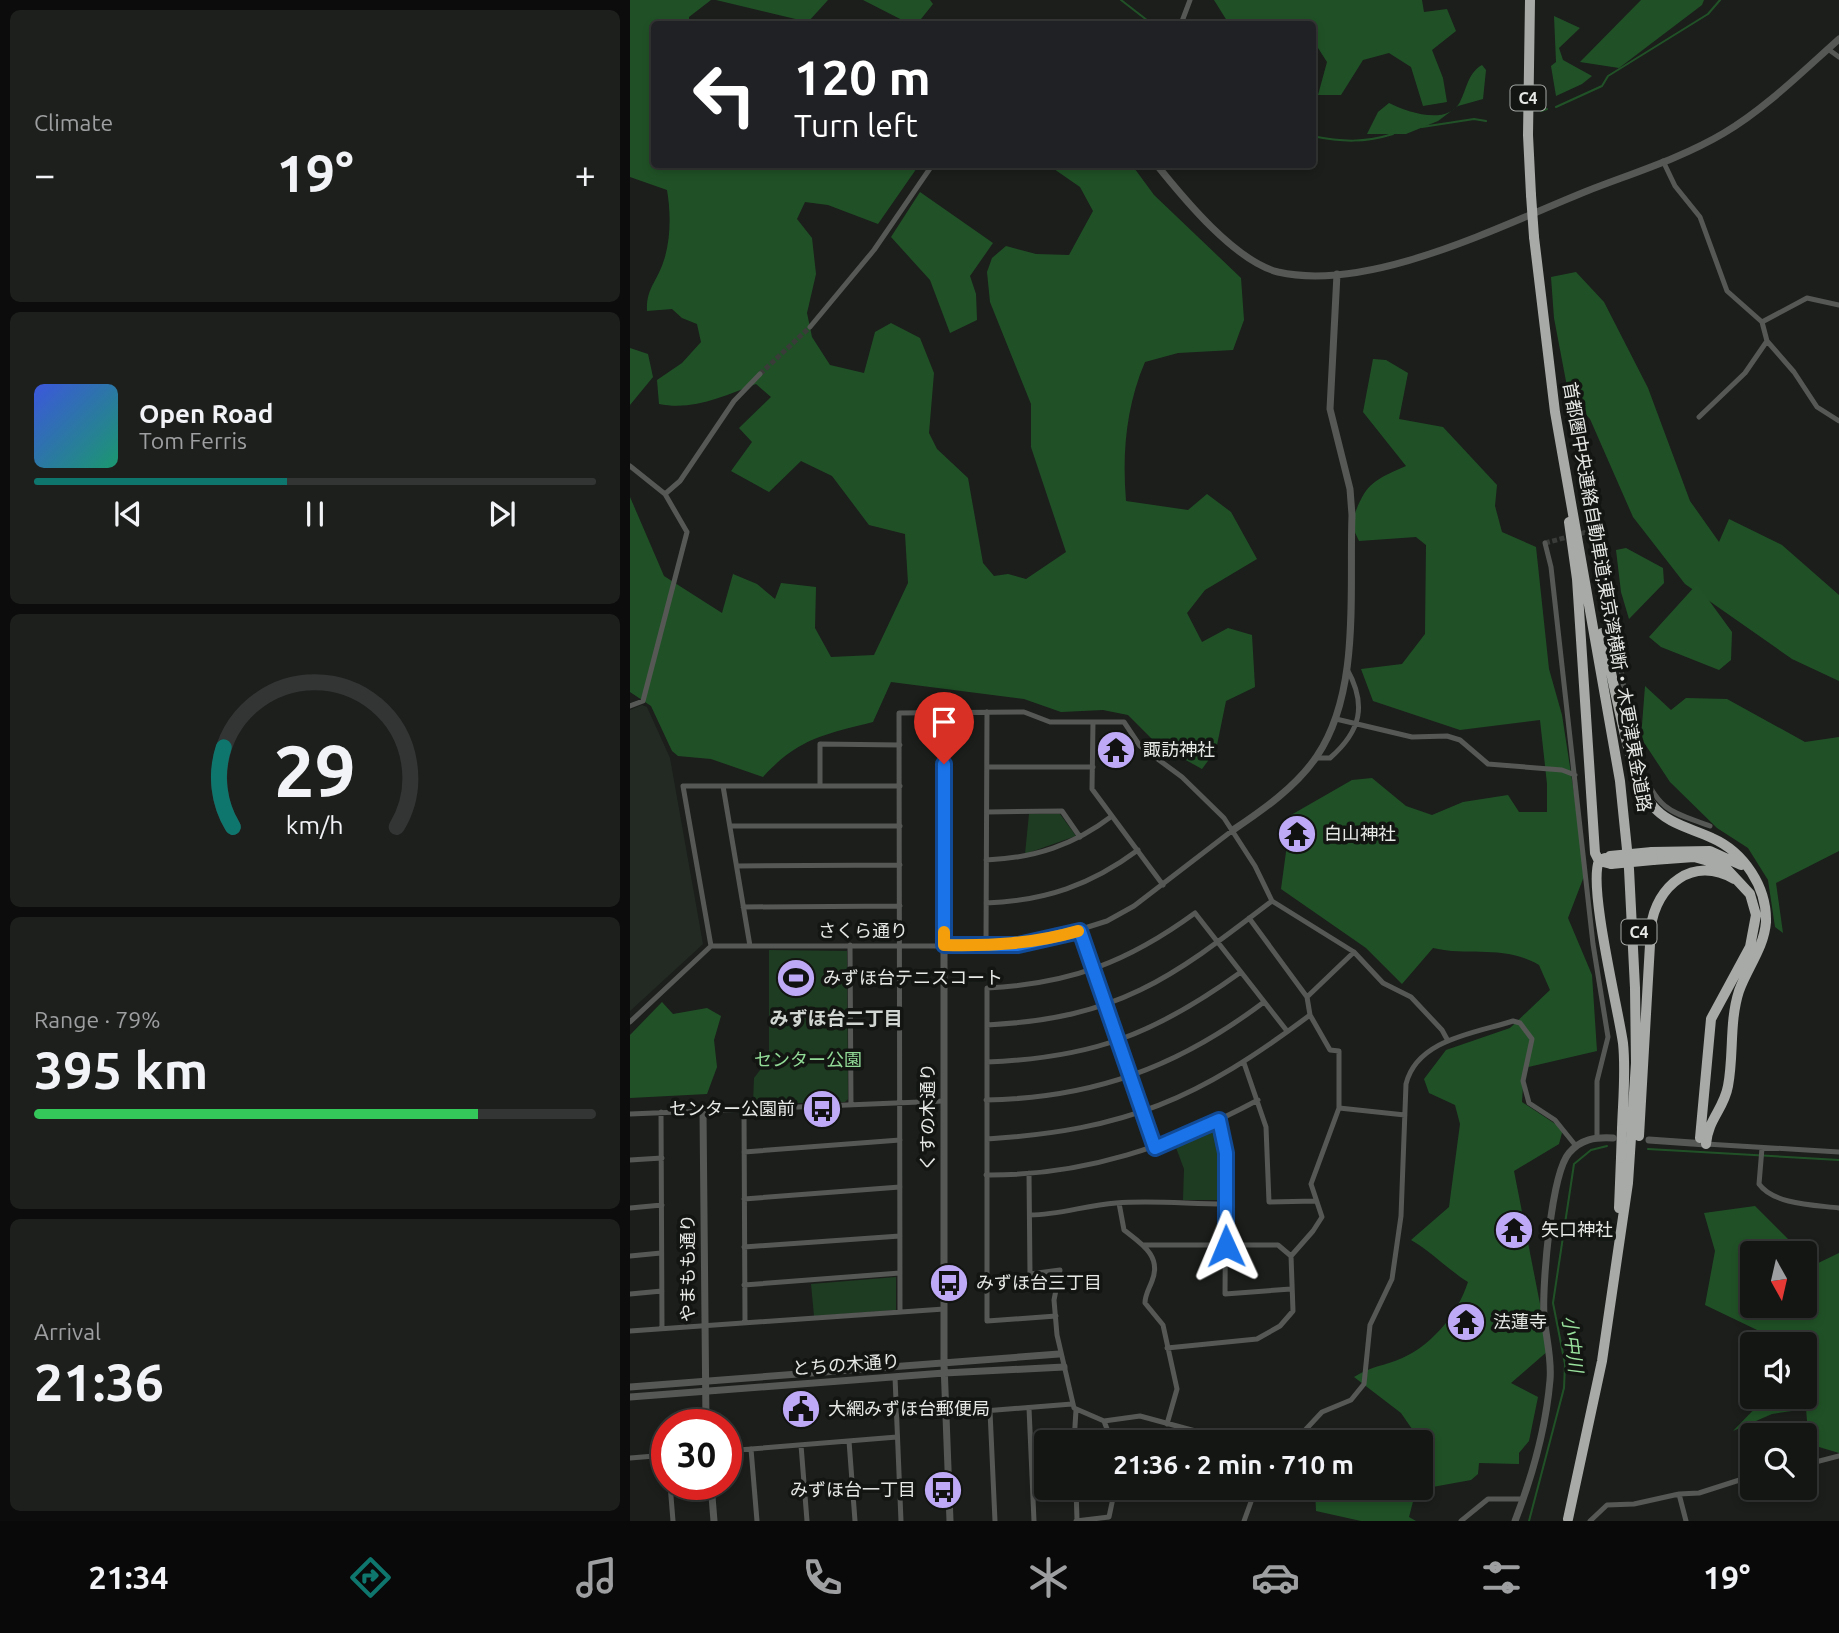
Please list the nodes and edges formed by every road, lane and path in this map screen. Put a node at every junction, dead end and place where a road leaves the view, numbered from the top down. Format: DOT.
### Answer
graph roads {
  1 [pos="1190,0"];
  2 [pos="1530,0"];
  3 [pos="1182,21"];
  4 [pos="1839,39"];
  5 [pos="1828,50"];
  6 [pos="1839,57"];
  7 [pos="1662,161"];
  8 [pos="930,168"];
  9 [pos="1160,168"];
  10 [pos="1337,274"];
  11 [pos="1839,305"];
  12 [pos="1762,323"];
  13 [pos="810,327"];
  14 [pos="1767,341"];
  15 [pos="1546,346"];
  16 [pos="760,374"];
  17 [pos="1555,412"];
  18 [pos="1699,416"];
  19 [pos="1839,421"];
  20 [pos="630,466"];
  21 [pos="665,495"];
  22 [pos="1598,529"];
  23 [pos="1545,543"];
  24 [pos="1595,606"];
  25 [pos="1347,669"];
  26 [pos="630,706"];
  27 [pos="944,712"];
  28 [pos="987,712"];
  29 [pos="1336,719"];
  30 [pos="1093,722"];
  31 [pos="1357,726"];
  32 [pos="900,745"];
  33 [pos="1316,758"];
  34 [pos="987,767"];
  35 [pos="1093,767"];
  36 [pos="1576,775"];
  37 [pos="723,786"];
  38 [pos="820,786"];
  39 [pos="900,786"];
  40 [pos="987,812"];
  41 [pos="1112,816"];
  42 [pos="1710,825"];
  43 [pos="730,826"];
  44 [pos="900,826"];
  45 [pos="1233,830"];
  46 [pos="1080,837"];
  47 [pos="1138,850"];
  48 [pos="1652,856"];
  49 [pos="986,860"];
  50 [pos="1607,860"];
  51 [pos="900,865"];
  52 [pos="737,866"];
  53 [pos="1754,876"];
  54 [pos="1163,884"];
  55 [pos="1744,886"];
  56 [pos="1272,901"];
  57 [pos="986,903"];
  58 [pos="900,906"];
  59 [pos="743,907"];
  60 [pos="1249,918"];
  61 [pos="1080,931"];
  62 [pos="1219,942"];
  63 [pos="850,945"];
  64 [pos="900,945"];
  65 [pos="944,945"];
  66 [pos="711,946"];
  67 [pos="750,946"];
  68 [pos="986,946"];
  69 [pos="1354,952"];
  70 [pos="1094,971"];
  71 [pos="1241,972"];
  72 [pos="1307,997"];
  73 [pos="1264,1002"];
  74 [pos="1106,1006"];
  75 [pos="1310,1015"];
  76 [pos="630,1023"];
  77 [pos="987,1025"];
  78 [pos="1287,1031"];
  79 [pos="1447,1041"];
  80 [pos="1118,1042"];
  81 [pos="987,1062"];
  82 [pos="1244,1063"];
  83 [pos="1130,1078"];
  84 [pos="986,1100"];
  85 [pos="1258,1100"];
  86 [pos="944,1101"];
  87 [pos="900,1102"];
  88 [pos="851,1105"];
  89 [pos="1339,1108"];
  90 [pos="744,1109"];
  91 [pos="703,1111"];
  92 [pos="662,1112"];
  93 [pos="1142,1113"];
  94 [pos="630,1114"];
  95 [pos="1405,1115"];
  96 [pos="1219,1120"];
  97 [pos="1597,1138"];
  98 [pos="1613,1138"];
  99 [pos="987,1139"];
  100 [pos="900,1140"];
  101 [pos="1649,1140"];
  102 [pos="1703,1144"];
  103 [pos="1576,1146"];
  104 [pos="1155,1148"];
  105 [pos="1761,1149"];
  106 [pos="744,1152"];
  107 [pos="1638,1152"];
  108 [pos="1839,1152"];
  109 [pos="662,1158"];
  110 [pos="630,1160"];
  111 [pos="1029,1173"];
  112 [pos="986,1175"];
  113 [pos="900,1187"];
  114 [pos="744,1199"];
  115 [pos="1315,1201"];
  116 [pos="1119,1203"];
  117 [pos="1225,1204"];
  118 [pos="662,1205"];
  119 [pos="630,1208"];
  120 [pos="1839,1208"];
  121 [pos="1030,1215"];
  122 [pos="900,1236"];
  123 [pos="1143,1245"];
  124 [pos="1226,1246"];
  125 [pos="744,1247"];
  126 [pos="662,1253"];
  127 [pos="1618,1253"];
  128 [pos="630,1256"];
  129 [pos="1291,1256"];
  130 [pos="900,1273"];
  131 [pos="744,1285"];
  132 [pos="1291,1289"];
  133 [pos="662,1292"];
  134 [pos="630,1294"];
  135 [pos="944,1309"];
  136 [pos="900,1311"];
  137 [pos="1056,1317"];
  138 [pos="744,1323"];
  139 [pos="704,1326"];
  140 [pos="662,1329"];
  141 [pos="630,1331"];
  142 [pos="1167,1348"];
  143 [pos="1059,1354"];
  144 [pos="944,1364"];
  145 [pos="1064,1367"];
  146 [pos="944,1373"];
  147 [pos="895,1377"];
  148 [pos="704,1382"];
  149 [pos="630,1387"];
  150 [pos="704,1391"];
  151 [pos="630,1397"];
  152 [pos="1074,1407"];
  153 [pos="1029,1408"];
  154 [pos="705,1409"];
  155 [pos="990,1411"];
  156 [pos="946,1414"];
  157 [pos="1104,1421"];
  158 [pos="1167,1424"];
  159 [pos="1074,1430"];
  160 [pos="1107,1430"];
  161 [pos="1190,1430"];
  162 [pos="1305,1430"];
  163 [pos="897,1437"];
  164 [pos="849,1441"];
  165 [pos="801,1445"];
  166 [pos="751,1449"];
  167 [pos="742,1450"];
  168 [pos="651,1456"];
  169 [pos="1839,1456"];
  170 [pos="630,1458"];
  171 [pos="1817,1462"];
  172 [pos="1740,1480"];
  173 [pos="1679,1494"];
  174 [pos="1523,1499"];
  175 [pos="671,1500"];
  176 [pos="713,1500"];
  177 [pos="1076,1500"];
  178 [pos="1113,1500"];
  179 [pos="1252,1500"];
  180 [pos="1517,1520"];
  181 [pos="1567,1520"];
  182 [pos="673,1521"];
  183 [pos="715,1521"];
  184 [pos="757,1521"];
  185 [pos="807,1521"];
  186 [pos="855,1521"];
  187 [pos="901,1521"];
  188 [pos="950,1521"];
  189 [pos="995,1521"];
  190 [pos="1034,1521"];
  191 [pos="1077,1521"];
  192 [pos="1244,1521"];
  193 [pos="1461,1521"];
  194 [pos="1590,1521"];
  195 [pos="1686,1521"];
  1 -- 3 [label="street"];
  2 -- 15 [label="highway, 首都圏中央連絡自動車道;東京湾横断・木更津東金道路 / C4, bridge"];
  4 -- 5 [label="street"];
  5 -- 6 [label="street"];
  5 -- 7 [label="street"];
  7 -- 10 [label="street"];
  7 -- 12 [label="street"];
  8 -- 13 [label="street"];
  9 -- 10 [label="street"];
  10 -- 25 [label="street"];
  11 -- 12 [label="street"];
  12 -- 14 [label="street"];
  14 -- 18 [label="street"];
  14 -- 19 [label="street"];
  15 -- 17 [label="highway, 首都圏中央連絡自動車道;東京湾横断・木更津東金道路 / C4"];
  15 -- 24 [label="highway, 首都圏中央連絡自動車道;東京湾横断・木更津東金道路 / C4"];
  16 -- 21 [label="street"];
  17 -- 50 [label="highway"];
  17 -- 127 [label="highway, 首都圏中央連絡自動車道;東京湾横断・木更津東金道路 / C4"];
  20 -- 21 [label="street"];
  21 -- 26 [label="street"];
  22 -- 42 [label="street"];
  23 -- 36 [label="street"];
  24 -- 53 [label="highway"];
  24 -- 107 [label="highway, 首都圏中央連絡自動車道;東京湾横断・木更津東金道路 / C4"];
  25 -- 29 [label="street"];
  25 -- 31 [label="street"];
  27 -- 28 [label="street"];
  27 -- 32 [label="street"];
  27 -- 65 [label="street, くすの木通り"];
  28 -- 30 [label="street"];
  28 -- 34 [label="street"];
  29 -- 31 [label="street"];
  29 -- 33 [label="street"];
  30 -- 35 [label="street"];
  30 -- 45 [label="street"];
  31 -- 33 [label="street"];
  31 -- 36 [label="street"];
  32 -- 38 [label="street"];
  32 -- 39 [label="street"];
  33 -- 45 [label="street"];
  34 -- 35 [label="street"];
  34 -- 40 [label="street"];
  35 -- 41 [label="street"];
  36 -- 97 [label="street"];
  37 -- 38 [label="street"];
  37 -- 43 [label="street"];
  37 -- 66 [label="street"];
  38 -- 39 [label="street"];
  39 -- 44 [label="street"];
  40 -- 46 [label="street"];
  40 -- 49 [label="street"];
  41 -- 46 [label="street"];
  41 -- 47 [label="street"];
  43 -- 44 [label="street"];
  43 -- 52 [label="street"];
  44 -- 51 [label="street"];
  45 -- 54 [label="street, さくら通り"];
  45 -- 56 [label="street"];
  46 -- 49 [label="street"];
  47 -- 54 [label="street"];
  47 -- 57 [label="street"];
  48 -- 50 [label="highway, bridge"];
  48 -- 53 [label="highway"];
  48 -- 55 [label="highway"];
  49 -- 57 [label="street"];
  50 -- 127 [label="highway, bridge"];
  51 -- 52 [label="street"];
  51 -- 58 [label="street"];
  52 -- 59 [label="street"];
  53 -- 102 [label="highway"];
  54 -- 61 [label="street, さくら通り"];
  55 -- 102 [label="highway"];
  55 -- 107 [label="highway"];
  56 -- 60 [label="street"];
  56 -- 69 [label="street"];
  57 -- 68 [label="street"];
  58 -- 59 [label="street"];
  58 -- 64 [label="street"];
  59 -- 67 [label="street"];
  60 -- 62 [label="street"];
  60 -- 72 [label="street"];
  61 -- 68 [label="street, さくら通り"];
  61 -- 70 [label="street"];
  62 -- 70 [label="street"];
  62 -- 71 [label="street"];
  62 -- 74 [label="street"];
  63 -- 64 [label="street, さくら通り"];
  63 -- 67 [label="street, さくら通り"];
  63 -- 88 [label="street"];
  64 -- 65 [label="street, さくら通り"];
  64 -- 87 [label="street"];
  65 -- 68 [label="street, さくら通り"];
  65 -- 86 [label="street, くすの木通り"];
  66 -- 67 [label="street, さくら通り"];
  66 -- 76 [label="street"];
  69 -- 72 [label="street"];
  69 -- 79 [label="street"];
  70 -- 74 [label="street"];
  70 -- 77 [label="street"];
  71 -- 73 [label="street"];
  71 -- 80 [label="street"];
  72 -- 75 [label="street"];
  73 -- 78 [label="street"];
  73 -- 83 [label="street"];
  74 -- 77 [label="street"];
  74 -- 80 [label="street"];
  75 -- 78 [label="street"];
  75 -- 89 [label="street"];
  77 -- 81 [label="street"];
  78 -- 82 [label="street"];
  79 -- 95 [label="street"];
  79 -- 103 [label="street"];
  80 -- 81 [label="street"];
  80 -- 83 [label="street"];
  81 -- 84 [label="street"];
  82 -- 85 [label="street"];
  82 -- 93 [label="street"];
  83 -- 84 [label="street"];
  83 -- 93 [label="street"];
  84 -- 99 [label="street"];
  85 -- 96 [label="street"];
  85 -- 115 [label="street"];
  86 -- 87 [label="street"];
  86 -- 135 [label="street, くすの木通り"];
  87 -- 88 [label="street"];
  87 -- 100 [label="street"];
  88 -- 90 [label="street"];
  89 -- 95 [label="street"];
  89 -- 115 [label="street"];
  90 -- 91 [label="street"];
  90 -- 106 [label="street"];
  91 -- 92 [label="street"];
  91 -- 139 [label="street, やまもも通り"];
  92 -- 94 [label="street"];
  92 -- 109 [label="street"];
  93 -- 99 [label="street"];
  93 -- 104 [label="street"];
  95 -- 162 [label="street"];
  96 -- 104 [label="street"];
  96 -- 117 [label="street"];
  97 -- 98 [label="street"];
  97 -- 103 [label="street"];
  99 -- 112 [label="street"];
  100 -- 106 [label="street"];
  100 -- 113 [label="street"];
  101 -- 102 [label="street"];
  102 -- 105 [label="street"];
  103 -- 174 [label="street"];
  104 -- 111 [label="street"];
  105 -- 108 [label="street"];
  105 -- 120 [label="street"];
  106 -- 114 [label="street"];
  107 -- 181 [label="highway, 首都圏中央連絡自動車道;東京湾横断・木更津東金道路 / C4"];
  109 -- 110 [label="street"];
  109 -- 118 [label="street"];
  111 -- 112 [label="street"];
  111 -- 121 [label="street"];
  112 -- 137 [label="street"];
  113 -- 114 [label="street"];
  113 -- 122 [label="street"];
  114 -- 125 [label="street"];
  115 -- 129 [label="street"];
  116 -- 117 [label="street"];
  116 -- 121 [label="street"];
  116 -- 123 [label="street"];
  117 -- 124 [label="street"];
  118 -- 119 [label="street"];
  118 -- 126 [label="street"];
  121 -- 137 [label="street"];
  122 -- 125 [label="street"];
  122 -- 130 [label="street"];
  123 -- 124 [label="street"];
  123 -- 142 [label="street"];
  124 -- 129 [label="street"];
  124 -- 132 [label="street"];
  125 -- 131 [label="street"];
  126 -- 128 [label="street"];
  126 -- 133 [label="street"];
  127 -- 181 [label="highway, 首都圏中央連絡自動車道;東京湾横断・木更津東金道路 / C4"];
  129 -- 132 [label="street"];
  130 -- 131 [label="street"];
  130 -- 136 [label="street"];
  131 -- 138 [label="street"];
  132 -- 142 [label="street"];
  133 -- 134 [label="street"];
  133 -- 140 [label="street"];
  135 -- 136 [label="street"];
  135 -- 144 [label="street, くすの木通り"];
  136 -- 138 [label="street"];
  137 -- 143 [label="street"];
  138 -- 139 [label="street"];
  139 -- 140 [label="street"];
  139 -- 148 [label="street, やまもも通り"];
  140 -- 141 [label="street"];
  142 -- 158 [label="street"];
  143 -- 144 [label="street, とちの木通り"];
  143 -- 145 [label="street"];
  144 -- 146 [label="street, くすの木通り"];
  144 -- 148 [label="street, とちの木通り"];
  145 -- 146 [label="street, とちの木通り"];
  145 -- 152 [label="street"];
  146 -- 147 [label="street, とちの木通り"];
  146 -- 156 [label="street, くすの木通り"];
  147 -- 150 [label="street, とちの木通り"];
  147 -- 163 [label="street"];
  148 -- 149 [label="street, とちの木通り"];
  148 -- 150 [label="street, やまもも通り"];
  150 -- 151 [label="street, とちの木通り"];
  150 -- 154 [label="street, やまもも通り"];
  152 -- 153 [label="street"];
  152 -- 157 [label="street"];
  152 -- 159 [label="street"];
  153 -- 155 [label="street"];
  153 -- 190 [label="street"];
  155 -- 156 [label="street"];
  155 -- 189 [label="street"];
  156 -- 188 [label="street, くすの木通り"];
  157 -- 158 [label="street"];
  157 -- 160 [label="street"];
  158 -- 161 [label="street"];
  163 -- 164 [label="street"];
  163 -- 187 [label="street"];
  164 -- 165 [label="street"];
  164 -- 186 [label="street"];
  165 -- 166 [label="street"];
  165 -- 185 [label="street"];
  166 -- 167 [label="street"];
  166 -- 184 [label="street"];
  168 -- 170 [label="street"];
  169 -- 171 [label="street"];
  172 -- 173 [label="street"];
  173 -- 194 [label="street"];
  173 -- 195 [label="street"];
  174 -- 180 [label="street"];
  174 -- 193 [label="street"];
  175 -- 182 [label="street"];
  176 -- 183 [label="street"];
  177 -- 191 [label="street"];
  178 -- 191 [label="street"];
  179 -- 192 [label="street"];
}
